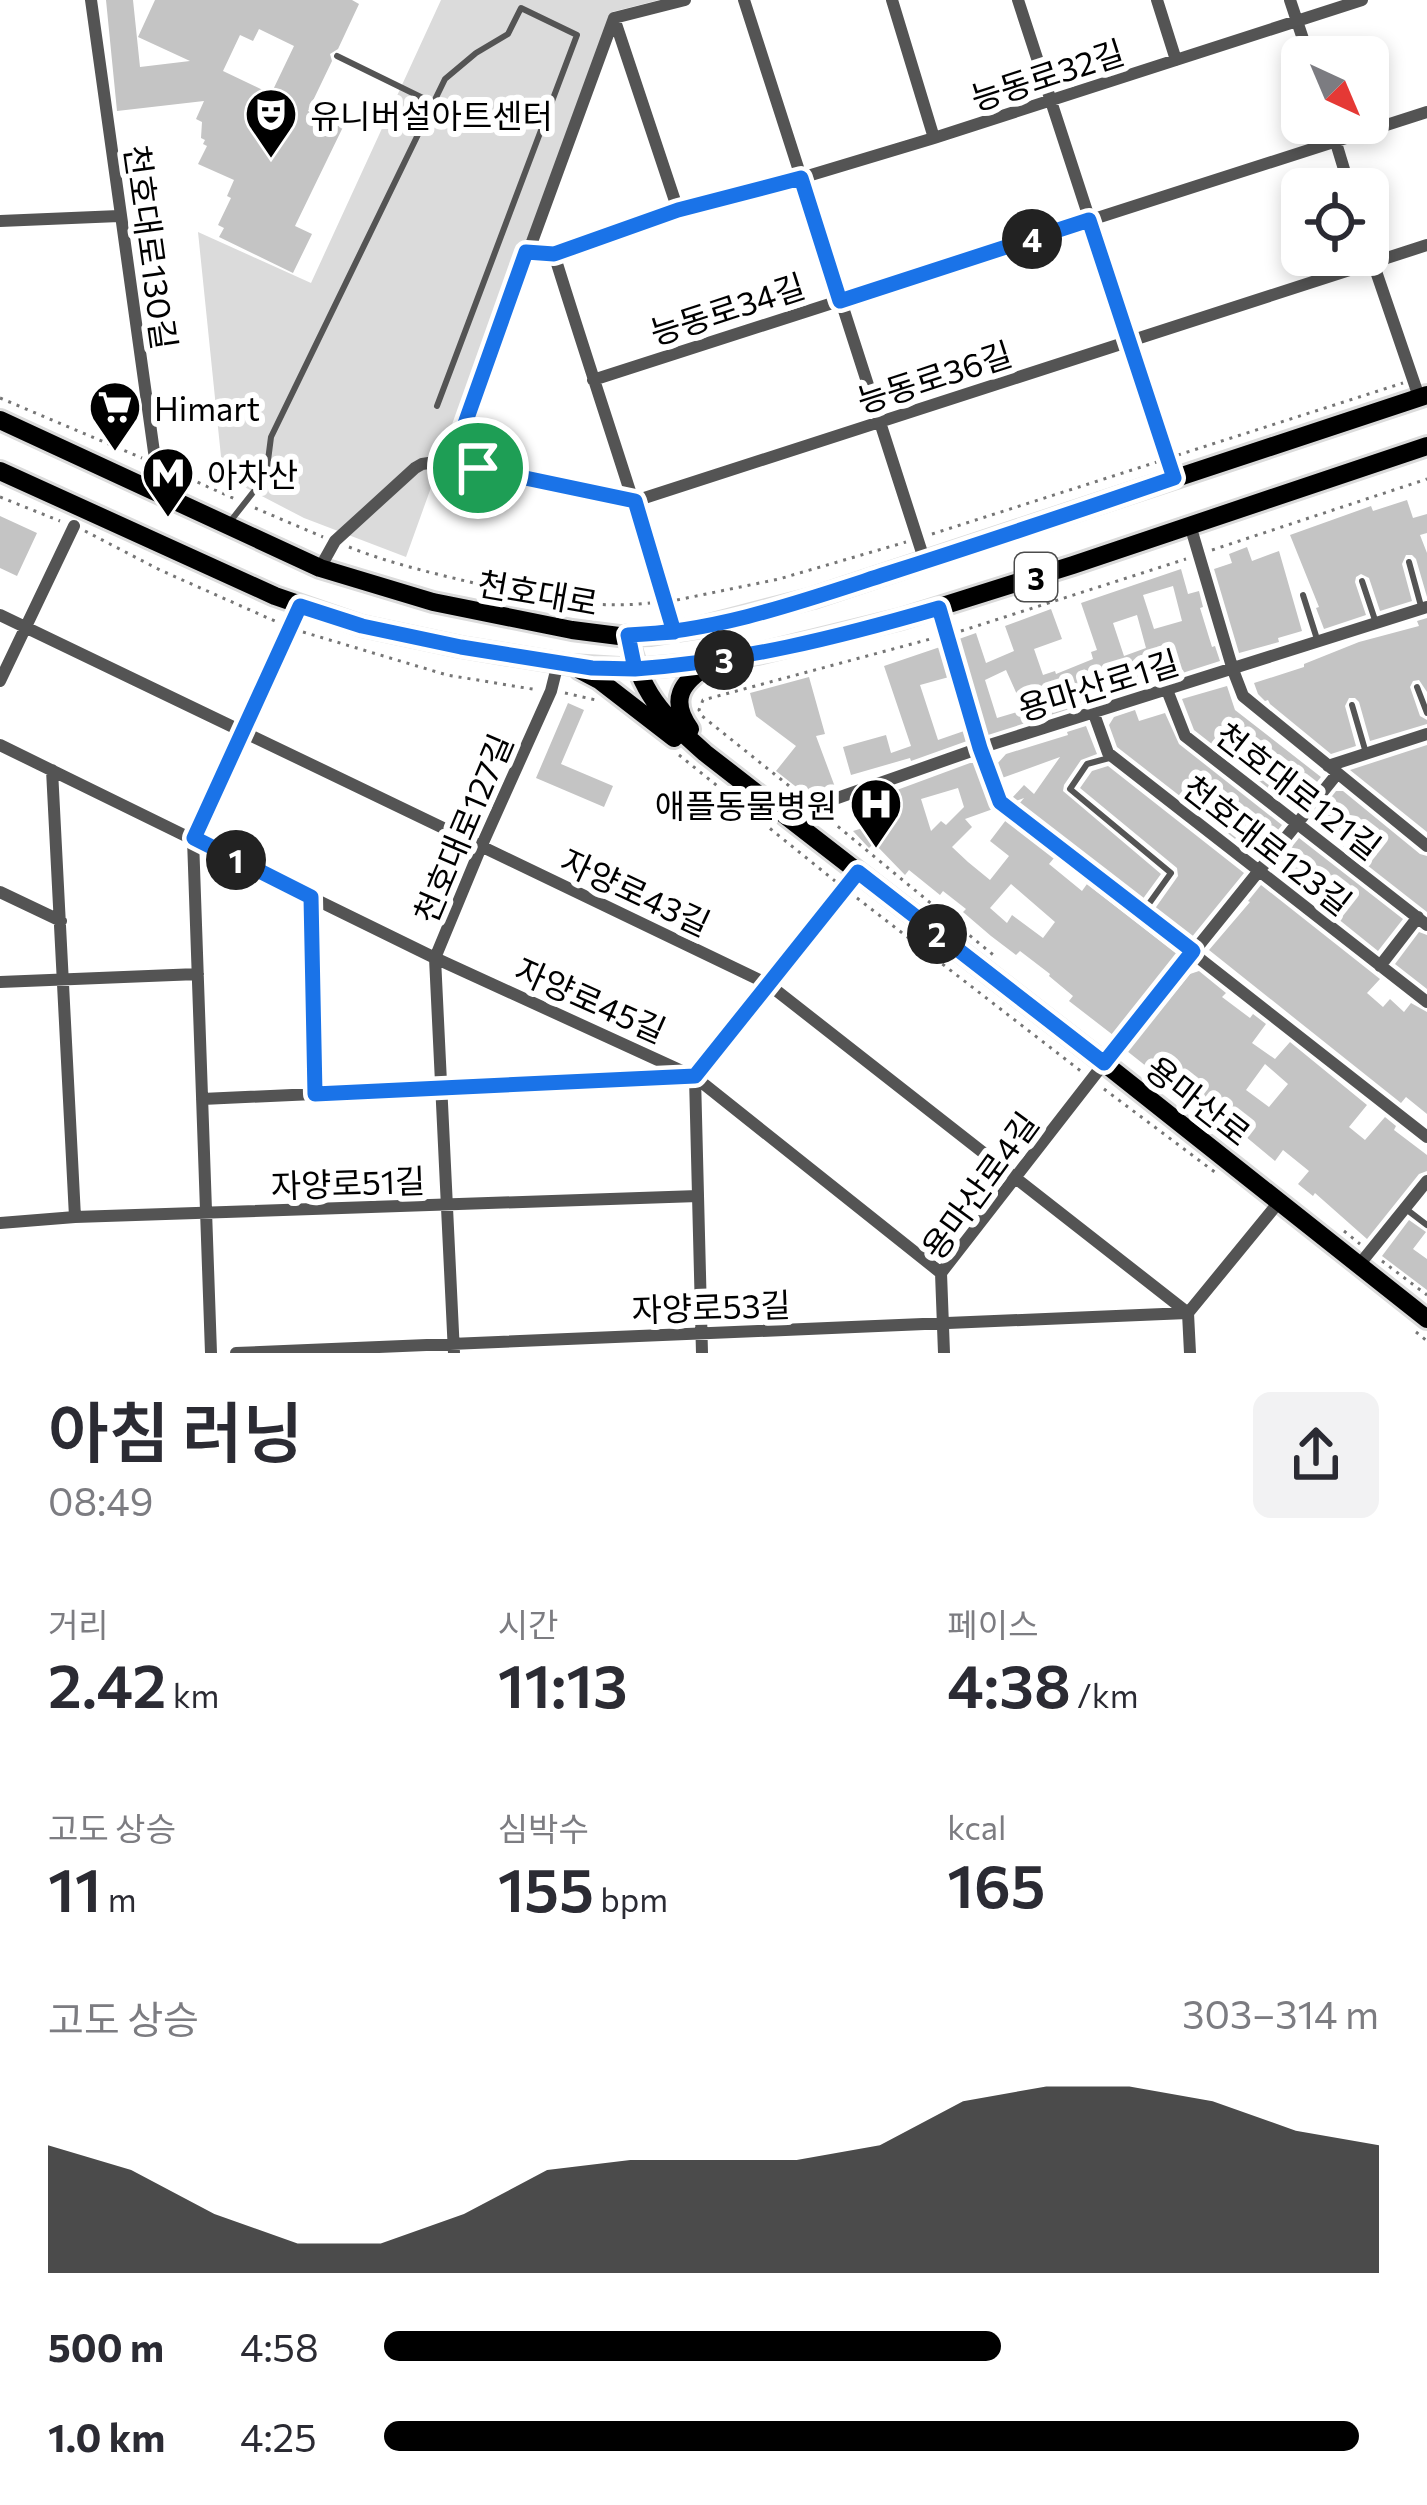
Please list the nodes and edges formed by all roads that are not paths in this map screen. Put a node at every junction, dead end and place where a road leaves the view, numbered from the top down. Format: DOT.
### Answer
graph roads {
  1 [pos="91,0"];
  2 [pos="686,0"];
  3 [pos="744,0"];
  4 [pos="892,0"];
  5 [pos="1018,0"];
  6 [pos="1157,0"];
  7 [pos="1290,0"];
  8 [pos="1362,0"];
  9 [pos="614,18"];
  10 [pos="1297,21"];
  11 [pos="1302,36"];
  12 [pos="337,56"];
  13 [pos="1176,60"];
  14 [pos="1050,101"];
  15 [pos="434,103"];
  16 [pos="1427,112"];
  17 [pos="1389,124"];
  18 [pos="934,138"];
  19 [pos="1327,144"];
  20 [pos="801,178"];
  21 [pos="678,210"];
  22 [pos="119,216"];
  23 [pos="0,220"];
  24 [pos="1089,220"];
  25 [pos="1427,244"];
  26 [pos="1389,251"];
  27 [pos="526,252"];
  28 [pos="554,254"];
  29 [pos="1312,276"];
  30 [pos="1378,276"];
  31 [pos="840,301"];
  32 [pos="1128,342"];
  33 [pos="593,380"];
  34 [pos="1420,391"];
  35 [pos="437,406"];
  36 [pos="0,420"];
  37 [pos="878,422"];
  38 [pos="1427,446"];
  39 [pos="451,463"];
  40 [pos="1171,468"];
  41 [pos="0,471"];
  42 [pos="169,500"];
  43 [pos="635,501"];
  44 [pos="1190,525"];
  45 [pos="74,526"];
  46 [pos="226,526"];
  47 [pos="925,562"];
  48 [pos="1409,562"];
  49 [pos="320,568"];
  50 [pos="1362,581"];
  51 [pos="1303,595"];
  52 [pos="300,606"];
  53 [pos="939,608"];
  54 [pos="1424,608"];
  55 [pos="0,615"];
  56 [pos="1376,624"];
  57 [pos="26,628"];
  58 [pos="674,632"];
  59 [pos="628,635"];
  60 [pos="1318,642"];
  61 [pos="717,661"];
  62 [pos="565,664"];
  63 [pos="635,669"];
  64 [pos="1233,670"];
  65 [pos="0,681"];
  66 [pos="1418,687"];
  67 [pos="1167,691"];
  68 [pos="1352,705"];
  69 [pos="1427,713"];
  70 [pos="1094,714"];
  71 [pos="243,732"];
  72 [pos="1427,734"];
  73 [pos="0,746"];
  74 [pos="980,748"];
  75 [pos="706,753"];
  76 [pos="1366,753"];
  77 [pos="1114,758"];
  78 [pos="52,770"];
  79 [pos="1333,770"];
  80 [pos="786,816"];
  81 [pos="1297,823"];
  82 [pos="194,838"];
  83 [pos="1427,846"];
  84 [pos="481,847"];
  85 [pos="1259,871"];
  86 [pos="858,872"];
  87 [pos="0,892"];
  88 [pos="311,897"];
  89 [pos="1143,913"];
  90 [pos="61,921"];
  91 [pos="1422,921"];
  92 [pos="1193,951"];
  93 [pos="435,958"];
  94 [pos="1380,965"];
  95 [pos="198,974"];
  96 [pos="64,978"];
  97 [pos="0,982"];
  98 [pos="768,984"];
  99 [pos="1427,1003"];
  100 [pos="1104,1063"];
  101 [pos="695,1076"];
  102 [pos="441,1089"];
  103 [pos="315,1094"];
  104 [pos="202,1099"];
  105 [pos="1427,1137"];
  106 [pos="1015,1178"];
  107 [pos="1427,1181"];
  108 [pos="698,1196"];
  109 [pos="1279,1202"];
  110 [pos="447,1206"];
  111 [pos="1405,1208"];
  112 [pos="206,1213"];
  113 [pos="75,1217"];
  114 [pos="0,1223"];
  115 [pos="1427,1225"];
  116 [pos="1359,1265"];
  117 [pos="941,1273"];
  118 [pos="1188,1313"];
  119 [pos="1418,1323"];
  120 [pos="943,1324"];
  121 [pos="701,1333"];
  122 [pos="454,1348"];
  123 [pos="211,1353"];
  124 [pos="236,1353"];
  125 [pos="702,1353"];
  126 [pos="944,1353"];
  127 [pos="1190,1353"];
  1 -- 22 [label="street, 천호대로130길"];
  2 -- 9 [label="street"];
  3 -- 20 [label="street"];
  4 -- 18 [label="street, 능동로32길"];
  5 -- 14 [label="street"];
  6 -- 13 [label="street, 능동로32길"];
  7 -- 10 [label="street"];
  8 -- 10 [label="street, 능동로32길"];
  9 -- 21 [label="street"];
  9 -- 27 [label="street"];
  10 -- 11 [label="street"];
  10 -- 13 [label="street, 능동로32길"];
  12 -- 15 [label="lane"];
  13 -- 14 [label="street, 능동로32길"];
  14 -- 18 [label="street, 능동로32길"];
  14 -- 24 [label="street"];
  15 -- 35 [label="lane"];
  15 -- 46 [label="lane"];
  16 -- 17 [label="street, 능동로34길"];
  18 -- 20 [label="street, 능동로32길"];
  19 -- 24 [label="street, 능동로34길"];
  20 -- 21 [label="street, 능동로32길"];
  20 -- 31 [label="street"];
  21 -- 28 [label="street, 능동로32길"];
  22 -- 23 [label="street"];
  22 -- 42 [label="street, 천호대로130길"];
  24 -- 31 [label="street, 능동로34길"];
  24 -- 32 [label="street"];
  25 -- 26 [label="street, 능동로36길"];
  27 -- 28 [label="street, 능동로32길"];
  27 -- 39 [label="street"];
  28 -- 33 [label="street"];
  29 -- 32 [label="street, 능동로36길"];
  30 -- 34 [label="street"];
  31 -- 33 [label="street, 능동로34길"];
  31 -- 37 [label="street"];
  32 -- 37 [label="street, 능동로36길"];
  32 -- 40 [label="street"];
  33 -- 43 [label="street"];
  34 -- 40 [label="main road, 천호대로 / 3"];
  36 -- 42 [label="main road, 천호대로 / 3"];
  37 -- 43 [label="street, 능동로36길"];
  37 -- 47 [label="street"];
  38 -- 44 [label="main road, 천호대로 / 3"];
  39 -- 43 [label="street, 능동로36길"];
  39 -- 49 [label="street"];
  40 -- 47 [label="main road, 천호대로 / 3"];
  41 -- 52 [label="main road, 천호대로 / 3"];
  42 -- 46 [label="main road, 천호대로 / 3"];
  43 -- 58 [label="street"];
  44 -- 53 [label="main road, 천호대로 / 3"];
  44 -- 64 [label="street"];
  45 -- 57 [label="street"];
  46 -- 49 [label="main road, 천호대로 / 3"];
  47 -- 58 [label="main road, 천호대로 / 3"];
  48 -- 54 [label="lane"];
  49 -- 59 [label="main road, 천호대로 / 3"];
  50 -- 56 [label="lane"];
  51 -- 60 [label="lane"];
  52 -- 62 [label="main road, 천호대로 / 3"];
  52 -- 71 [label="street"];
  53 -- 61 [label="main road, 천호대로 / 3"];
  53 -- 74 [label="street"];
  54 -- 56 [label="street, 용마산로1길"];
  55 -- 57 [label="street, 자양로43길"];
  56 -- 60 [label="street, 용마산로1길"];
  57 -- 65 [label="street"];
  57 -- 71 [label="street, 자양로43길"];
  58 -- 59 [label="main road, 천호대로 / 3"];
  59 -- 63 [label="main road, 용마산로"];
  60 -- 64 [label="street, 용마산로1길"];
  61 -- 63 [label="main road, 천호대로 / 3"];
  61 -- 75 [label="main road"];
  62 -- 63 [label="main road, 천호대로 / 3"];
  62 -- 75 [label="main road"];
  62 -- 84 [label="street, 천호대로127길"];
  63 -- 75 [label="main road, 용마산로"];
  64 -- 67 [label="street, 용마산로1길"];
  64 -- 79 [label="street"];
  66 -- 69 [label="lane"];
  67 -- 70 [label="street, 용마산로1길"];
  67 -- 81 [label="street, 천호대로121길"];
  68 -- 76 [label="lane"];
  70 -- 74 [label="street, 용마산로1길"];
  70 -- 77 [label="street, 천호대로123길"];
  71 -- 82 [label="street"];
  71 -- 84 [label="street, 자양로43길"];
  72 -- 76 [label="street"];
  73 -- 78 [label="street, 자양로45길"];
  74 -- 80 [label="street, 용마산로1길"];
  74 -- 89 [label="street"];
  75 -- 80 [label="main road, 용마산로"];
  76 -- 79 [label="street"];
  77 -- 85 [label="street, 천호대로123길"];
  77 -- 89 [label="lane"];
  78 -- 82 [label="street, 자양로45길"];
  78 -- 90 [label="street"];
  79 -- 81 [label="street, 용마산로4길"];
  79 -- 83 [label="street"];
  80 -- 86 [label="main road, 용마산로"];
  81 -- 85 [label="street, 용마산로4길"];
  81 -- 91 [label="street, 천호대로121길"];
  82 -- 88 [label="street, 자양로45길"];
  82 -- 95 [label="street"];
  84 -- 93 [label="street, 천호대로127길"];
  84 -- 98 [label="street, 자양로43길"];
  85 -- 92 [label="street, 용마산로4길"];
  85 -- 94 [label="street, 천호대로123길"];
  86 -- 98 [label="street"];
  86 -- 100 [label="main road, 용마산로"];
  87 -- 90 [label="street"];
  88 -- 93 [label="street, 자양로45길"];
  88 -- 103 [label="street"];
  89 -- 92 [label="street"];
  90 -- 96 [label="street"];
  91 -- 94 [label="street, 천호대로121길"];
  92 -- 100 [label="street, 용마산로4길"];
  92 -- 105 [label="street"];
  93 -- 101 [label="street, 자양로45길"];
  93 -- 102 [label="street, 천호대로127길"];
  94 -- 99 [label="street, 천호대로123길"];
  95 -- 96 [label="street"];
  95 -- 104 [label="street"];
  96 -- 97 [label="street"];
  96 -- 113 [label="street"];
  98 -- 101 [label="street"];
  98 -- 106 [label="street, 자양로43길"];
  100 -- 106 [label="street, 용마산로4길"];
  100 -- 109 [label="main road, 용마산로"];
  101 -- 102 [label="street"];
  101 -- 108 [label="street"];
  101 -- 117 [label="street, 자양로45길"];
  102 -- 103 [label="street"];
  102 -- 110 [label="street, 천호대로127길"];
  103 -- 104 [label="street"];
  104 -- 112 [label="street"];
  106 -- 117 [label="street, 용마산로4길"];
  106 -- 118 [label="street, 자양로43길"];
  107 -- 111 [label="street"];
  108 -- 110 [label="street, 자양로51길"];
  108 -- 121 [label="street"];
  109 -- 116 [label="main road, 용마산로"];
  109 -- 118 [label="street"];
  110 -- 112 [label="street, 자양로51길"];
  110 -- 122 [label="street, 천호대로127길"];
  111 -- 115 [label="lane"];
  111 -- 116 [label="street"];
  112 -- 113 [label="street, 자양로51길"];
  112 -- 123 [label="street"];
  113 -- 114 [label="street, 자양로51길"];
  116 -- 119 [label="main road, 용마산로"];
  117 -- 120 [label="street, 용마산로4길"];
  118 -- 120 [label="street, 자양로53길"];
  118 -- 127 [label="street"];
  120 -- 121 [label="street, 자양로53길"];
  120 -- 126 [label="street, 용마산로4길"];
  121 -- 122 [label="street, 자양로53길"];
  121 -- 125 [label="street"];
  122 -- 124 [label="street, 자양로53길"];
}
